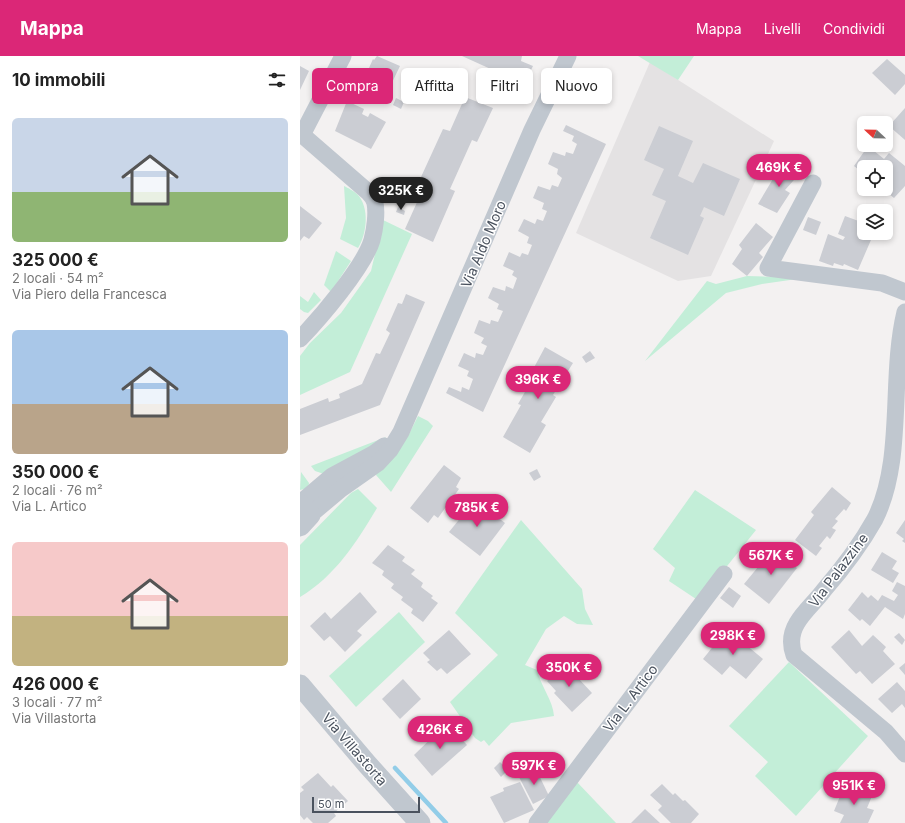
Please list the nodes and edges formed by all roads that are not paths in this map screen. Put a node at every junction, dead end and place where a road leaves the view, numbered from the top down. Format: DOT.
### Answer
graph roads {
  1 [pos="344,56"];
  2 [pos="568,56"];
  3 [pos="301,134"];
  4 [pos="813,183"];
  5 [pos="905,292"];
  6 [pos="905,312"];
  7 [pos="300,340"];
  8 [pos="401,432"];
  9 [pos="898,475"];
  10 [pos="302,510"];
  11 [pos="724,574"];
  12 [pos="300,673"];
  13 [pos="304,689"];
  14 [pos="905,754"];
  15 [pos="420,823"];
  16 [pos="537,823"];
  1 -- 3 [label="street"];
  2 -- 8 [label="street, Via Aldo Moro"];
  3 -- 7 [label="street"];
  4 -- 5 [label="street"];
  6 -- 9 [label="street, Via Palazzine"];
  8 -- 10 [label="street, Via Aldo Moro"];
  8 -- 10 [label="street, Via Aldo Moro"];
  9 -- 14 [label="street, Via Palazzine"];
  11 -- 16 [label="street, Via L. Artico"];
  12 -- 13 [label="street, Via Villastorta"];
  13 -- 15 [label="street, Via Villastorta"];
}
